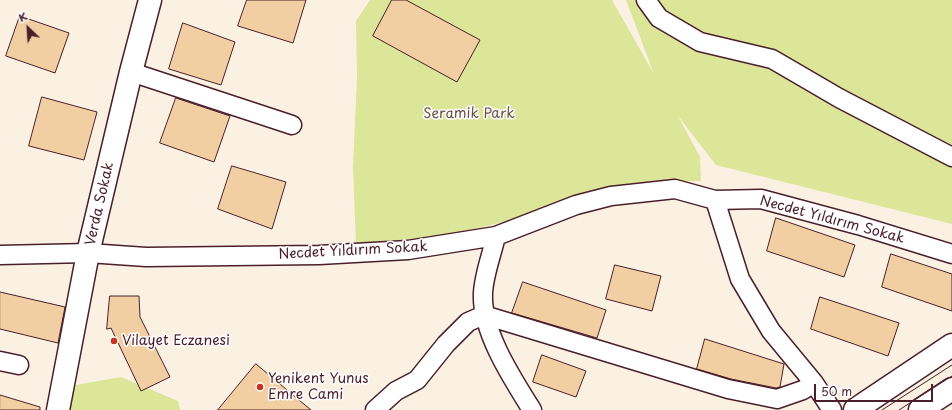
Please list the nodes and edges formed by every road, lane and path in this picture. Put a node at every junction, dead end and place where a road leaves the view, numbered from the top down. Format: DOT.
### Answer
graph roads {
  1 [pos="150,0"];
  2 [pos="646,0"];
  3 [pos="131,72"];
  4 [pos="292,125"];
  5 [pos="952,158"];
  6 [pos="715,200"];
  7 [pos="496,236"];
  8 [pos="88,253"];
  9 [pos="952,254"];
  10 [pos="0,255"];
  11 [pos="484,315"];
  12 [pos="952,345"];
  13 [pos="0,361"];
  14 [pos="19,365"];
  15 [pos="814,383"];
  16 [pos="952,389"];
  17 [pos="58,410"];
  18 [pos="375,410"];
  19 [pos="532,410"];
  20 [pos="832,410"];
  21 [pos="855,410"];
  22 [pos="920,410"];
  1 -- 3 [label="street, Verda Sokak"];
  2 -- 5 [label="street"];
  3 -- 4 [label="street"];
  3 -- 8 [label="street, Verda Sokak"];
  6 -- 7 [label="street, Necdet Yıldırım Sokak"];
  6 -- 9 [label="street, Necdet Yıldırım Sokak"];
  6 -- 15 [label="street"];
  7 -- 8 [label="street, Necdet Yıldırım Sokak"];
  7 -- 11 [label="street"];
  8 -- 10 [label="street, Necdet Yıldırım Sokak"];
  8 -- 17 [label="street, Verda Sokak"];
  11 -- 15 [label="street"];
  11 -- 18 [label="street"];
  11 -- 19 [label="street"];
  12 -- 21 [label="street"];
  13 -- 14 [label="street"];
  15 -- 20 [label="street"];
  16 -- 22 [label="street"];
}
